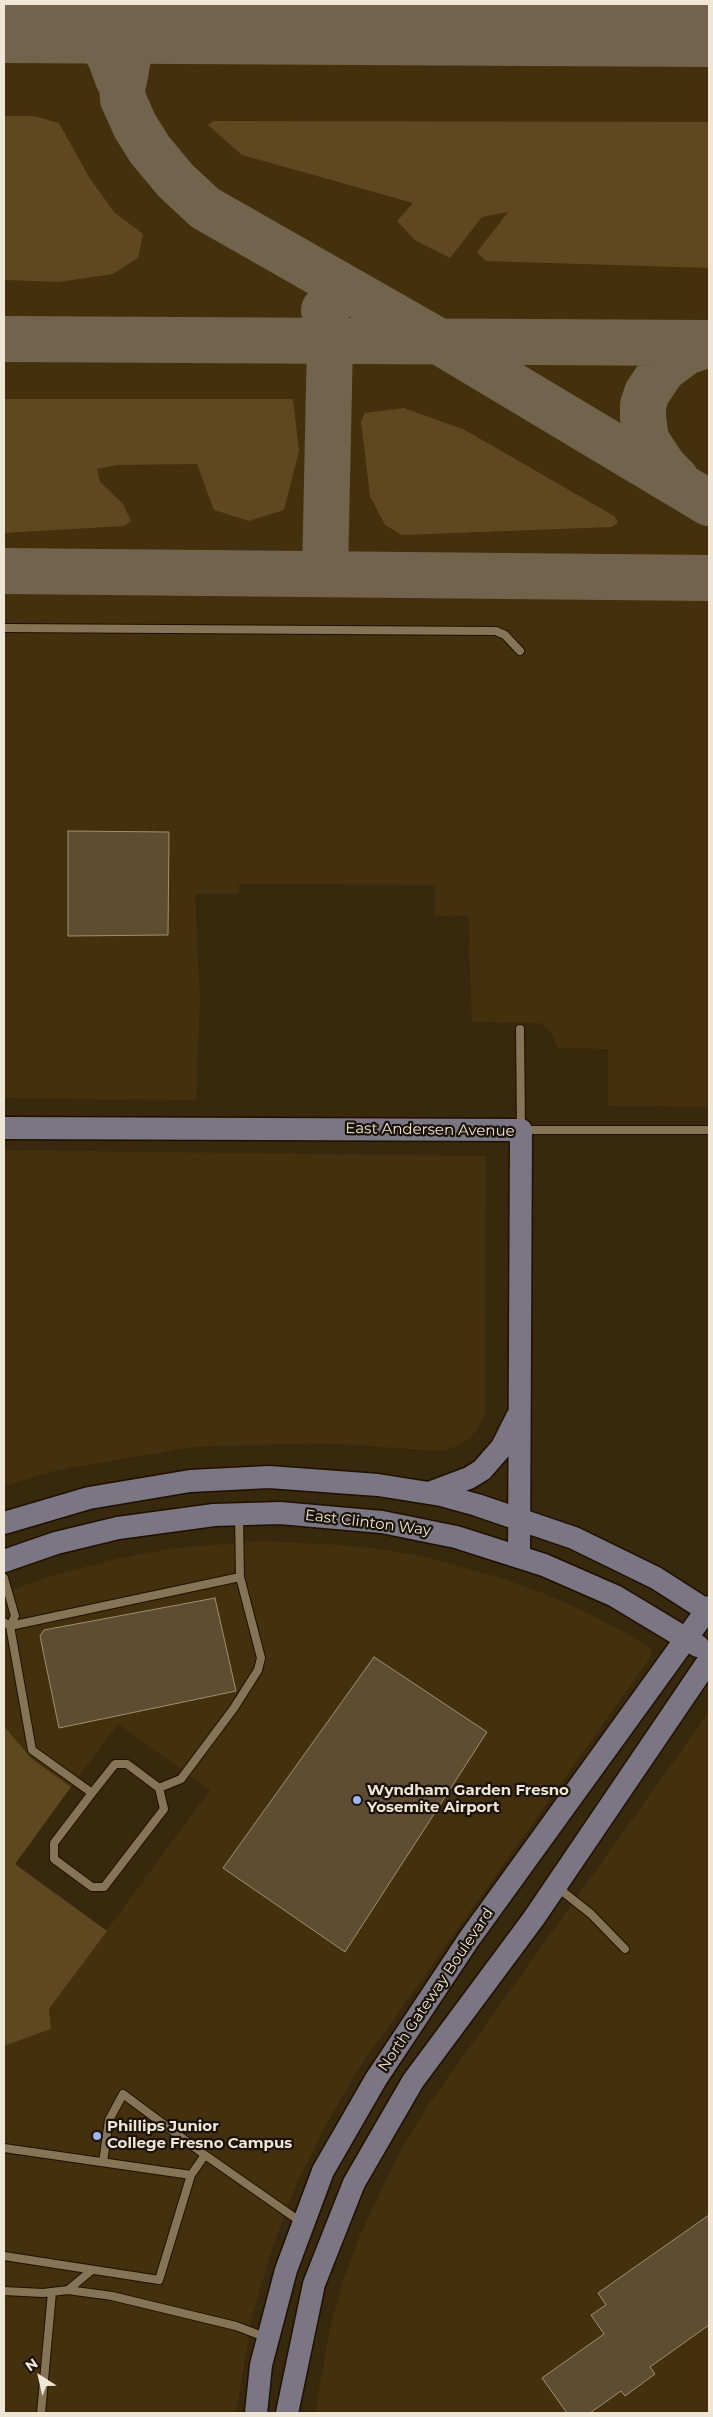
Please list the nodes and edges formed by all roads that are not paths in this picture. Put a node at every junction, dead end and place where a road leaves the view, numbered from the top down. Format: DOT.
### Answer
graph roads {
  1 [pos="4,628"];
  2 [pos="520,651"];
  3 [pos="520,1029"];
  4 [pos="4,1128"];
  5 [pos="521,1130"];
  6 [pos="709,1130"];
  7 [pos="520,1409"];
  8 [pos="154,1486"];
  9 [pos="429,1493"];
  10 [pos="239,1514"];
  11 [pos="519,1519"];
  12 [pos="4,1523"];
  13 [pos="4,1539"];
  14 [pos="519,1556"];
  15 [pos="4,1561"];
  16 [pos="240,1577"];
  17 [pos="4,1578"];
  18 [pos="708,1610"];
  19 [pos="7,1624"];
  20 [pos="686,1638"];
  21 [pos="709,1654"];
  22 [pos="709,1660"];
  23 [pos="159,1788"];
  24 [pos="92,1793"];
  25 [pos="556,1886"];
  26 [pos="625,1949"];
  27 [pos="392,2055"];
  28 [pos="420,2072"];
  29 [pos="4,2148"];
  30 [pos="205,2155"];
  31 [pos="103,2162"];
  32 [pos="190,2175"];
  33 [pos="303,2223"];
  34 [pos="4,2256"];
  35 [pos="92,2270"];
  36 [pos="68,2290"];
  37 [pos="4,2291"];
  38 [pos="52,2292"];
  39 [pos="268,2338"];
  40 [pos="41,2413"];
  41 [pos="256,2413"];
  42 [pos="287,2413"];
  1 -- 2 [label="lane"];
  3 -- 5 [label="lane"];
  4 -- 5 [label="main road, East Andersen Avenue"];
  5 -- 6 [label="lane"];
  5 -- 7 [label="main road, East Andersen Avenue"];
  7 -- 9 [label="main road"];
  7 -- 11 [label="main road, East Andersen Avenue"];
  8 -- 9 [label="main road"];
  8 -- 12 [label="main road"];
  8 -- 13 [label="main road"];
  9 -- 11 [label="main road"];
  10 -- 14 [label="main road, East Clinton Way"];
  10 -- 15 [label="main road, East Clinton Way"];
  10 -- 16 [label="lane"];
  11 -- 14 [label="main road, East Andersen Avenue"];
  11 -- 18 [label="main road"];
  14 -- 20 [label="main road, East Clinton Way"];
  16 -- 19 [label="lane"];
  16 -- 23 [label="lane"];
  17 -- 19 [label="lane"];
  18 -- 20 [label="main road, North Gateway Boulevard"];
  19 -- 24 [label="lane"];
  20 -- 21 [label="main road, East Clinton Way"];
  20 -- 27 [label="main road, North Gateway Boulevard"];
  22 -- 25 [label="main road"];
  23 -- 24 [label="lane"];
  23 -- 24 [label="lane"];
  25 -- 26 [label="lane"];
  25 -- 28 [label="main road"];
  27 -- 28 [label="main road"];
  27 -- 33 [label="main road, North Gateway Boulevard"];
  28 -- 42 [label="main road"];
  29 -- 31 [label="lane"];
  30 -- 31 [label="lane"];
  30 -- 32 [label="lane"];
  30 -- 33 [label="lane"];
  31 -- 32 [label="lane"];
  32 -- 35 [label="lane"];
  33 -- 39 [label="main road, North Gateway Boulevard"];
  34 -- 35 [label="lane"];
  35 -- 36 [label="lane"];
  36 -- 38 [label="lane"];
  36 -- 39 [label="lane"];
  37 -- 38 [label="lane"];
  38 -- 40 [label="lane"];
  39 -- 41 [label="main road, North Gateway Boulevard"];
}
